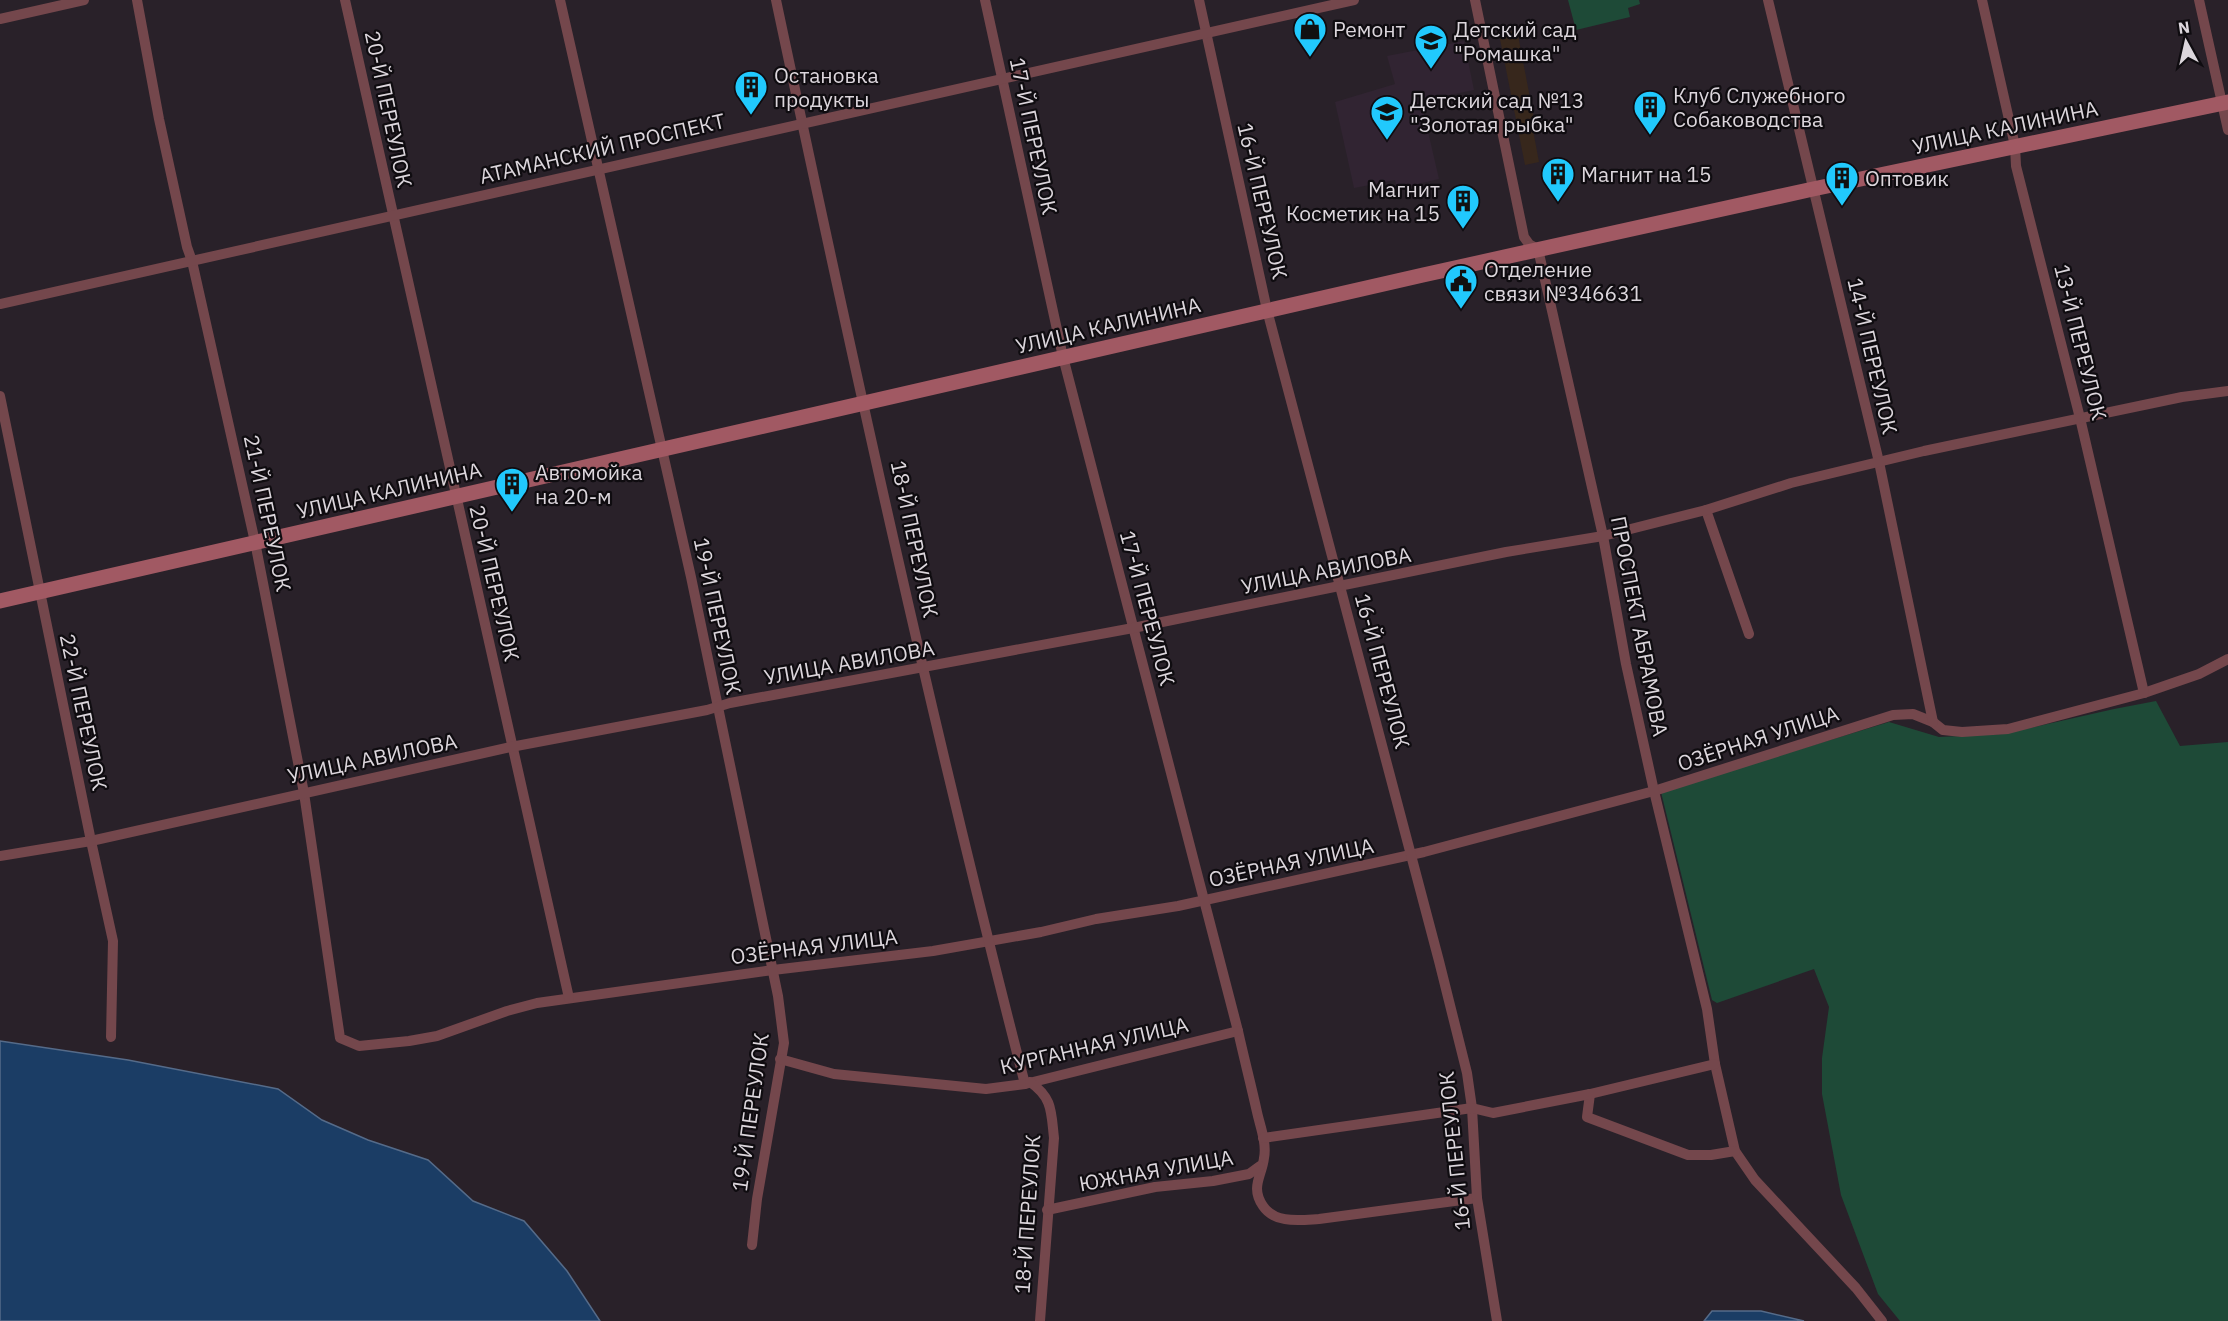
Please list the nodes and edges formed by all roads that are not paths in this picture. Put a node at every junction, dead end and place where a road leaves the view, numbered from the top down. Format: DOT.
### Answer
graph roads {
  1 [pos="84,0"];
  2 [pos="137,0"];
  3 [pos="345,0"];
  4 [pos="560,0"];
  5 [pos="776,0"];
  6 [pos="985,0"];
  7 [pos="1199,0"];
  8 [pos="1354,0"];
  9 [pos="1475,0"];
  10 [pos="1768,0"];
  11 [pos="1982,0"];
  12 [pos="2199,0"];
  13 [pos="0,19"];
  14 [pos="1207,33"];
  15 [pos="1002,79"];
  16 [pos="2225,102"];
  17 [pos="802,123"];
  18 [pos="2228,130"];
  19 [pos="2015,146"];
  20 [pos="597,169"];
  21 [pos="1813,189"];
  22 [pos="392,216"];
  23 [pos="1538,249"];
  24 [pos="192,261"];
  25 [pos="0,304"];
  26 [pos="1268,310"];
  27 [pos="1063,357"];
  28 [pos="2228,392"];
  29 [pos="0,396"];
  30 [pos="864,403"];
  31 [pos="2080,418"];
  32 [pos="661,449"];
  33 [pos="1879,462"];
  34 [pos="456,496"];
  35 [pos="1706,510"];
  36 [pos="1603,536"];
  37 [pos="255,542"];
  38 [pos="1340,587"];
  39 [pos="39,592"];
  40 [pos="0,601"];
  41 [pos="1133,628"];
  42 [pos="1749,634"];
  43 [pos="2228,659"];
  44 [pos="923,668"];
  45 [pos="2144,693"];
  46 [pos="718,706"];
  47 [pos="1933,722"];
  48 [pos="511,747"];
  49 [pos="1654,791"];
  50 [pos="303,793"];
  51 [pos="91,841"];
  52 [pos="1411,855"];
  53 [pos="0,856"];
  54 [pos="1204,901"];
  55 [pos="988,941"];
  56 [pos="773,970"];
  57 [pos="569,998"];
  58 [pos="1238,1030"];
  59 [pos="111,1037"];
  60 [pos="340,1038"];
  61 [pos="780,1059"];
  62 [pos="1715,1064"];
  63 [pos="1028,1083"];
  64 [pos="1590,1094"];
  65 [pos="1472,1108"];
  66 [pos="1263,1138"];
  67 [pos="1736,1151"];
  68 [pos="1264,1157"];
  69 [pos="1477,1198"];
  70 [pos="1047,1210"];
  71 [pos="752,1245"];
  72 [pos="1040,1321"];
  73 [pos="1497,1321"];
  74 [pos="1882,1321"];
  1 -- 13 [label="street"];
  2 -- 24 [label="street, 21-Й ПЕРЕУЛОК"];
  3 -- 22 [label="street, 20-Й ПЕРЕУЛОК"];
  4 -- 20 [label="street, 19-Й ПЕРЕУЛОК"];
  5 -- 17 [label="street, 18-Й ПЕРЕУЛОК"];
  6 -- 15 [label="street, 17-Й ПЕРЕУЛОК"];
  7 -- 14 [label="street, 16-Й ПЕРЕУЛОК"];
  8 -- 14 [label="street, АТАМАНСКИЙ ПРОСПЕКТ"];
  9 -- 23 [label="street, ПРОСПЕКТ АБРАМОВА"];
  10 -- 21 [label="street, 14-Й ПЕРЕУЛОК"];
  11 -- 19 [label="street, 13-Й ПЕРЕУЛОК"];
  12 -- 16 [label="street"];
  14 -- 15 [label="street, АТАМАНСКИЙ ПРОСПЕКТ"];
  14 -- 26 [label="street, 16-Й ПЕРЕУЛОК"];
  15 -- 17 [label="street, АТАМАНСКИЙ ПРОСПЕКТ"];
  15 -- 27 [label="street, 17-Й ПЕРЕУЛОК"];
  16 -- 18 [label="street"];
  16 -- 19 [label="main road, УЛИЦА КАЛИНИНА"];
  17 -- 20 [label="street, АТАМАНСКИЙ ПРОСПЕКТ"];
  17 -- 30 [label="street, 18-Й ПЕРЕУЛОК"];
  19 -- 21 [label="main road, УЛИЦА КАЛИНИНА"];
  19 -- 31 [label="street, 13-Й ПЕРЕУЛОК"];
  20 -- 22 [label="street, АТАМАНСКИЙ ПРОСПЕКТ"];
  20 -- 32 [label="street, 19-Й ПЕРЕУЛОК"];
  21 -- 23 [label="main road, УЛИЦА КАЛИНИНА"];
  21 -- 33 [label="street, 14-Й ПЕРЕУЛОК"];
  22 -- 24 [label="street, АТАМАНСКИЙ ПРОСПЕКТ"];
  22 -- 34 [label="street, 20-Й ПЕРЕУЛОК"];
  23 -- 26 [label="main road, УЛИЦА КАЛИНИНА"];
  23 -- 36 [label="street, ПРОСПЕКТ АБРАМОВА"];
  24 -- 25 [label="street, АТАМАНСКИЙ ПРОСПЕКТ"];
  24 -- 37 [label="street, 21-Й ПЕРЕУЛОК"];
  26 -- 27 [label="main road, УЛИЦА КАЛИНИНА"];
  26 -- 38 [label="street, 16-Й ПЕРЕУЛОК"];
  27 -- 30 [label="main road, УЛИЦА КАЛИНИНА"];
  27 -- 41 [label="street, 17-Й ПЕРЕУЛОК"];
  28 -- 31 [label="street, УЛИЦА АВИЛОВА"];
  29 -- 39 [label="street, 22-Й ПЕРЕУЛОК"];
  30 -- 32 [label="main road, УЛИЦА КАЛИНИНА"];
  30 -- 44 [label="street, 18-Й ПЕРЕУЛОК"];
  31 -- 33 [label="street, УЛИЦА АВИЛОВА"];
  31 -- 45 [label="street, 13-Й ПЕРЕУЛОК"];
  32 -- 34 [label="main road, УЛИЦА КАЛИНИНА"];
  32 -- 46 [label="street, 19-Й ПЕРЕУЛОК"];
  33 -- 35 [label="street, УЛИЦА АВИЛОВА"];
  33 -- 47 [label="street, 14-Й ПЕРЕУЛОК"];
  34 -- 37 [label="main road, УЛИЦА КАЛИНИНА"];
  34 -- 48 [label="street, 20-Й ПЕРЕУЛОК"];
  35 -- 36 [label="street, УЛИЦА АВИЛОВА"];
  35 -- 42 [label="street"];
  36 -- 38 [label="street, УЛИЦА АВИЛОВА"];
  36 -- 49 [label="street, ПРОСПЕКТ АБРАМОВА"];
  37 -- 39 [label="main road, УЛИЦА КАЛИНИНА"];
  37 -- 50 [label="street, 21-Й ПЕРЕУЛОК"];
  38 -- 41 [label="street, УЛИЦА АВИЛОВА"];
  38 -- 52 [label="street, 16-Й ПЕРЕУЛОК"];
  39 -- 40 [label="main road, УЛИЦА КАЛИНИНА"];
  39 -- 51 [label="street, 22-Й ПЕРЕУЛОК"];
  41 -- 44 [label="street, УЛИЦА АВИЛОВА"];
  41 -- 54 [label="street, 17-Й ПЕРЕУЛОК"];
  43 -- 45 [label="street, ОЗЁРНАЯ УЛИЦА"];
  44 -- 46 [label="street, УЛИЦА АВИЛОВА"];
  44 -- 55 [label="street, 18-Й ПЕРЕУЛОК"];
  45 -- 47 [label="street, ОЗЁРНАЯ УЛИЦА"];
  46 -- 48 [label="street, УЛИЦА АВИЛОВА"];
  46 -- 56 [label="street, 19-Й ПЕРЕУЛОК"];
  47 -- 49 [label="street, ОЗЁРНАЯ УЛИЦА"];
  48 -- 50 [label="street, УЛИЦА АВИЛОВА"];
  48 -- 57 [label="street, 20-Й ПЕРЕУЛОК"];
  49 -- 52 [label="street, ОЗЁРНАЯ УЛИЦА"];
  49 -- 62 [label="street, ПРОСПЕКТ АБРАМОВА"];
  50 -- 51 [label="street, УЛИЦА АВИЛОВА"];
  50 -- 60 [label="street, 21-Й ПЕРЕУЛОК"];
  51 -- 53 [label="street, УЛИЦА АВИЛОВА"];
  51 -- 59 [label="street, 22-Й ПЕРЕУЛОК"];
  52 -- 54 [label="street, ОЗЁРНАЯ УЛИЦА"];
  52 -- 65 [label="street, 16-Й ПЕРЕУЛОК"];
  54 -- 55 [label="street, ОЗЁРНАЯ УЛИЦА"];
  54 -- 58 [label="street, 17-Й ПЕРЕУЛОК"];
  55 -- 56 [label="street, ОЗЁРНАЯ УЛИЦА"];
  55 -- 63 [label="street, 18-Й ПЕРЕУЛОК"];
  56 -- 57 [label="street, ОЗЁРНАЯ УЛИЦА"];
  56 -- 61 [label="street, 19-Й ПЕРЕУЛОК"];
  57 -- 60 [label="street, ОЗЁРНАЯ УЛИЦА"];
  58 -- 63 [label="street, КУРГАННАЯ УЛИЦА"];
  58 -- 66 [label="street, 17-Й ПЕРЕУЛОК"];
  61 -- 63 [label="street, КУРГАННАЯ УЛИЦА"];
  61 -- 71 [label="street, 19-Й ПЕРЕУЛОК"];
  62 -- 64 [label="street"];
  62 -- 67 [label="street, ПРОСПЕКТ АБРАМОВА"];
  63 -- 70 [label="street, 18-Й ПЕРЕУЛОК"];
  64 -- 65 [label="street"];
  64 -- 67 [label="street"];
  65 -- 66 [label="street"];
  65 -- 69 [label="street, 16-Й ПЕРЕУЛОК"];
  66 -- 68 [label="street, 17-Й ПЕРЕУЛОК"];
  67 -- 74 [label="street, ПРОСПЕКТ АБРАМОВА"];
  68 -- 69 [label="street, 17-Й ПЕРЕУЛОК"];
  68 -- 70 [label="street, ЮЖНАЯ УЛИЦА"];
  69 -- 73 [label="street, 16-Й ПЕРЕУЛОК"];
  70 -- 72 [label="street, 18-Й ПЕРЕУЛОК"];
}
